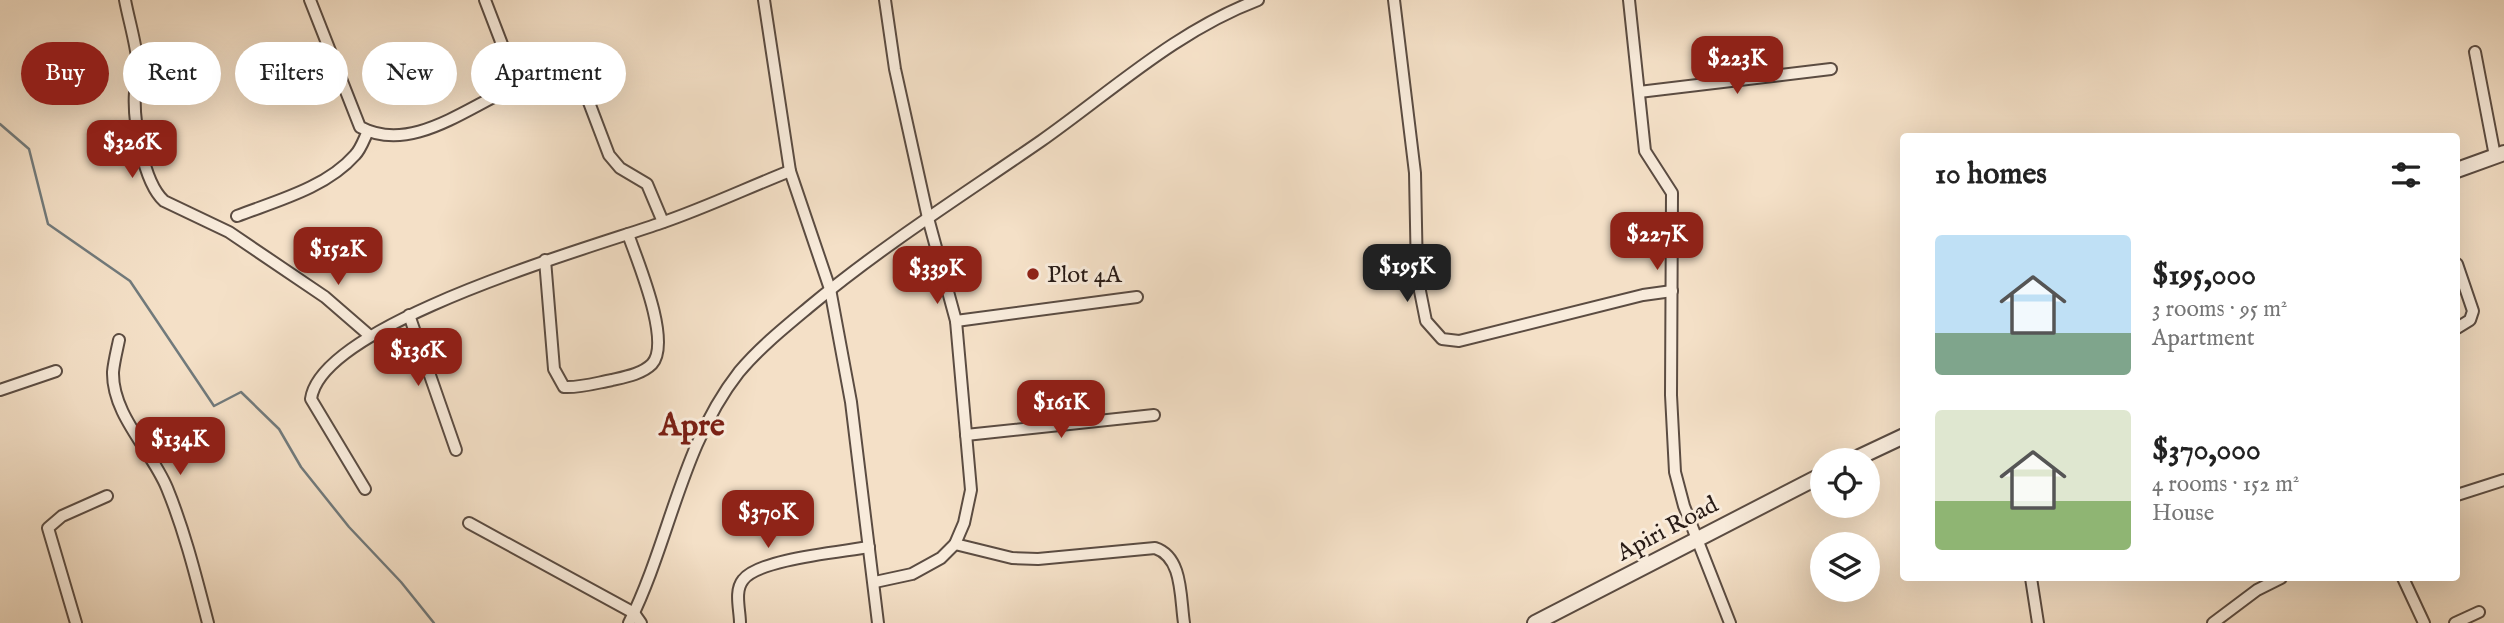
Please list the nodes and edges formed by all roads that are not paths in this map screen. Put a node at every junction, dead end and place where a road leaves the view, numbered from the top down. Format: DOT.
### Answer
graph roads {
  1 [pos="125,0"];
  2 [pos="310,0"];
  3 [pos="485,0"];
  4 [pos="764,0"];
  5 [pos="885,0"];
  6 [pos="1258,0"];
  7 [pos="1394,0"];
  8 [pos="1629,0"];
  9 [pos="501,42"];
  10 [pos="2476,52"];
  11 [pos="1831,69"];
  12 [pos="1639,92"];
  13 [pos="479,105"];
  14 [pos="590,105"];
  15 [pos="368,131"];
  16 [pos="2500,155"];
  17 [pos="2460,169"];
  18 [pos="790,171"];
  19 [pos="237,216"];
  20 [pos="928,218"];
  21 [pos="663,222"];
  22 [pos="628,234"];
  23 [pos="545,260"];
  24 [pos="2460,273"];
  25 [pos="831,289"];
  26 [pos="1672,292"];
  27 [pos="1136,297"];
  28 [pos="409,315"];
  29 [pos="956,321"];
  30 [pos="2460,326"];
  31 [pos="370,336"];
  32 [pos="119,340"];
  33 [pos="56,371"];
  34 [pos="0,390"];
  35 [pos="1154,415"];
  36 [pos="966,435"];
  37 [pos="1900,438"];
  38 [pos="1878,448"];
  39 [pos="456,450"];
  40 [pos="2504,480"];
  41 [pos="1810,481"];
  42 [pos="365,489"];
  43 [pos="2460,494"];
  44 [pos="107,496"];
  45 [pos="469,523"];
  46 [pos="1699,538"];
  47 [pos="955,544"];
  48 [pos="869,547"];
  49 [pos="2031,581"];
  50 [pos="2275,581"];
  51 [pos="2404,581"];
  52 [pos="875,582"];
  53 [pos="2479,612"];
  54 [pos="631,618"];
  55 [pos="76,623"];
  56 [pos="208,623"];
  57 [pos="641,623"];
  58 [pos="740,623"];
  59 [pos="878,623"];
  60 [pos="1184,623"];
  61 [pos="1535,623"];
  62 [pos="1730,623"];
  63 [pos="2038,623"];
  64 [pos="2213,623"];
  65 [pos="2424,623"];
  66 [pos="2455,623"];
  1 -- 31 [label="street"];
  2 -- 15 [label="street"];
  3 -- 9 [label="street"];
  4 -- 18 [label="street"];
  5 -- 20 [label="street"];
  6 -- 20 [label="street"];
  7 -- 26 [label="street"];
  8 -- 12 [label="street"];
  10 -- 16 [label="street"];
  11 -- 12 [label="street"];
  12 -- 26 [label="street"];
  13 -- 15 [label="street"];
  14 -- 21 [label="street"];
  15 -- 19 [label="street"];
  16 -- 17 [label="street"];
  18 -- 21 [label="street"];
  18 -- 25 [label="street"];
  20 -- 25 [label="street"];
  20 -- 29 [label="street"];
  21 -- 22 [label="street"];
  22 -- 23 [label="street"];
  22 -- 23 [label="street"];
  23 -- 28 [label="street"];
  24 -- 30 [label="street"];
  25 -- 48 [label="street"];
  25 -- 54 [label="street"];
  26 -- 46 [label="street"];
  27 -- 29 [label="street"];
  28 -- 31 [label="street"];
  28 -- 39 [label="street"];
  29 -- 36 [label="street"];
  31 -- 42 [label="street"];
  32 -- 56 [label="street"];
  33 -- 34 [label="street"];
  35 -- 36 [label="street"];
  36 -- 47 [label="street"];
  37 -- 38 [label="street"];
  40 -- 43 [label="street"];
  41 -- 46 [label="street, Apiri Road"];
  44 -- 55 [label="street"];
  45 -- 54 [label="street"];
  46 -- 61 [label="street, Apiri Road"];
  46 -- 62 [label="street"];
  47 -- 52 [label="street"];
  47 -- 60 [label="street"];
  48 -- 52 [label="street"];
  48 -- 58 [label="street"];
  49 -- 63 [label="street"];
  50 -- 64 [label="street"];
  51 -- 65 [label="street"];
  52 -- 59 [label="street"];
  53 -- 66 [label="street"];
  54 -- 57 [label="street"];
}
